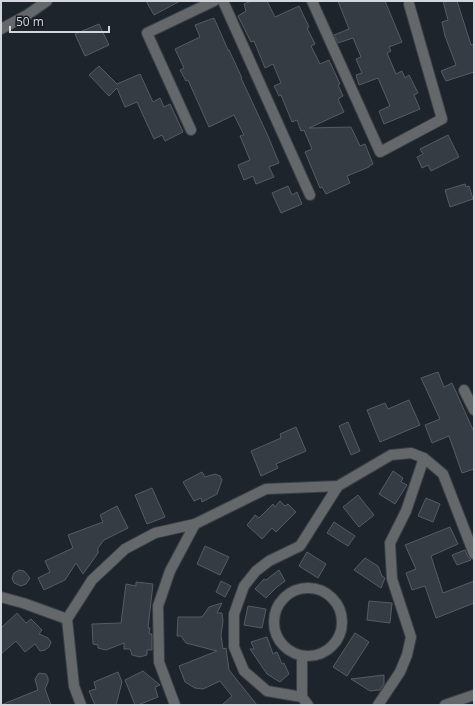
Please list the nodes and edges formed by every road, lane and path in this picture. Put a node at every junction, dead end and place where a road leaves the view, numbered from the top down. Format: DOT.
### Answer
graph roads {
  1 [pos="47,1"];
  2 [pos="214,1"];
  3 [pos="223,1"];
  4 [pos="312,1"];
  5 [pos="409,4"];
  6 [pos="1,28"];
  7 [pos="191,130"];
  8 [pos="310,195"];
  9 [pos="464,390"];
  10 [pos="474,410"];
  11 [pos="424,458"];
  12 [pos="338,486"];
  13 [pos="195,524"];
  14 [pos="474,554"];
  15 [pos="1,597"];
  16 [pos="67,619"];
  17 [pos="302,656"];
  18 [pos="474,695"];
  19 [pos="305,701"];
  20 [pos="81,705"];
  21 [pos="175,705"];
  22 [pos="378,705"];
  23 [pos="445,705"];
  1 -- 6 [label="street"];
  2 -- 7 [label="street"];
  3 -- 8 [label="street"];
  4 -- 5 [label="street"];
  9 -- 10 [label="street"];
  11 -- 12 [label="street"];
  11 -- 14 [label="street"];
  11 -- 22 [label="street"];
  12 -- 13 [label="street"];
  12 -- 19 [label="street"];
  13 -- 16 [label="street"];
  13 -- 21 [label="street"];
  15 -- 16 [label="street"];
  16 -- 20 [label="street"];
  17 -- 17 [label="street"];
  17 -- 19 [label="street"];
  18 -- 23 [label="street"];
}
